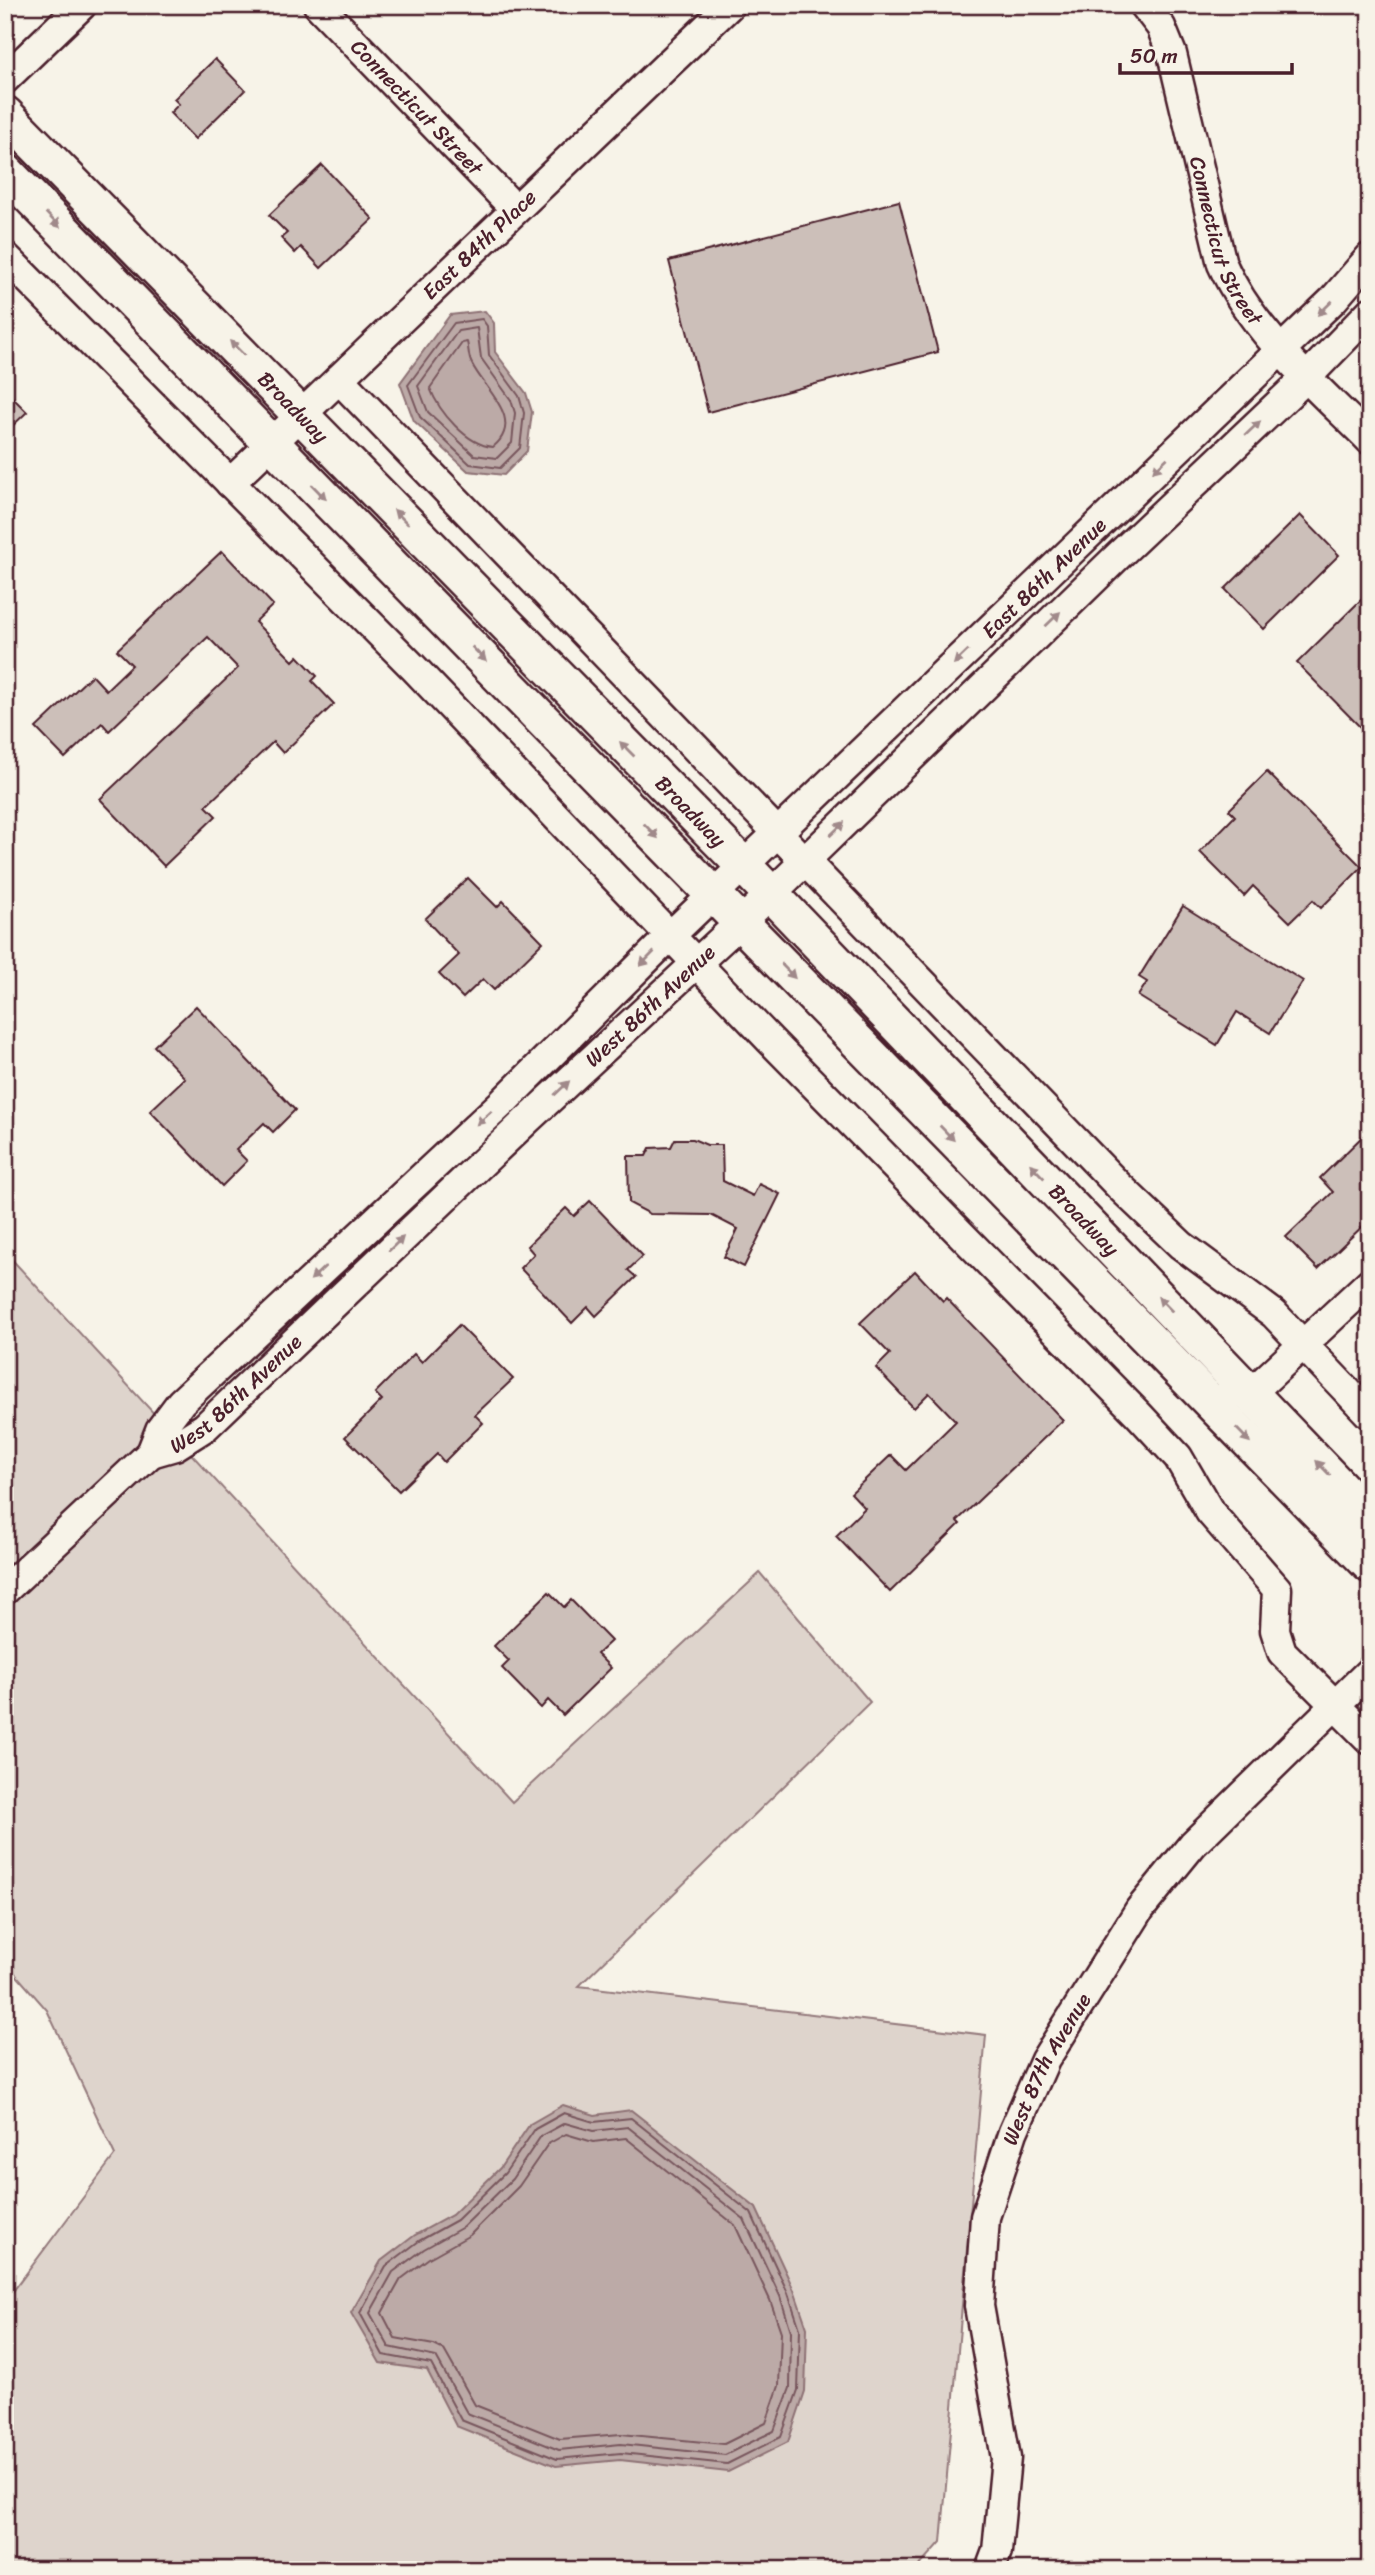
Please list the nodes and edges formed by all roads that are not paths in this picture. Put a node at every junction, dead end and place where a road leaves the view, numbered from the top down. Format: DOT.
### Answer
graph roads {
  1 [pos="82,5"];
  2 [pos="318,5"];
  3 [pos="730,5"];
  4 [pos="1144,5"];
  5 [pos="5,79"];
  6 [pos="5,114"];
  7 [pos="5,171"];
  8 [pos="515,209"];
  9 [pos="5,256"];
  10 [pos="1370,257"];
  11 [pos="1370,312"];
  12 [pos="1281,349"];
  13 [pos="1307,377"];
  14 [pos="339,379"];
  15 [pos="302,414"];
  16 [pos="1370,440"];
  17 [pos="271,443"];
  18 [pos="230,483"];
  19 [pos="779,834"];
  20 [pos="804,862"];
  21 [pos="745,867"];
  22 [pos="771,894"];
  23 [pos="714,895"];
  24 [pos="740,922"];
  25 [pos="671,935"];
  26 [pos="697,962"];
  27 [pos="1370,1282"];
  28 [pos="1303,1346"];
  29 [pos="1186,1377"];
  30 [pos="1251,1393"];
  31 [pos="1370,1415"];
  32 [pos="150,1453"];
  33 [pos="1370,1518"];
  34 [pos="1370,1565"];
  35 [pos="5,1590"];
  36 [pos="1370,1671"];
  37 [pos="1335,1705"];
  38 [pos="1370,1740"];
  39 [pos="990,2570"];
  1 -- 5 [label="street"];
  2 -- 8 [label="street, Connecticut Street"];
  3 -- 8 [label="street, East 84th Place"];
  4 -- 12 [label="street, Connecticut Street"];
  15 -- 6 [label="main road, Broadway, one-way"];
  7 -- 17 [label="main road, Broadway, one-way"];
  8 -- 14 [label="street, East 84th Place"];
  9 -- 18 [label="street"];
  10 -- 12 [label="street, East 86th Avenue, one-way"];
  11 -- 13 [label="street, East 86th Avenue"];
  12 -- 13 [label="street, Connecticut Street"];
  12 -- 19 [label="street, East 86th Avenue, one-way"];
  13 -- 16 [label="street, Connecticut Street"];
  20 -- 13 [label="street, East 86th Avenue, one-way"];
  14 -- 15 [label="street, East 84th Place"];
  14 -- 19 [label="street"];
  15 -- 17 [label="street, East 84th Place"];
  21 -- 15 [label="main road, Broadway, one-way"];
  17 -- 18 [label="street, East 84th Place"];
  17 -- 23 [label="main road, Broadway, one-way"];
  18 -- 25 [label="street"];
  19 -- 20 [label="street"];
  19 -- 21 [label="street, East 86th Avenue"];
  20 -- 22 [label="street, East 86th Avenue"];
  20 -- 28 [label="street"];
  21 -- 22 [label="main road, Broadway"];
  21 -- 23 [label="street, East 86th Avenue"];
  22 -- 24 [label="street, East 86th Avenue"];
  30 -- 22 [label="main road, Broadway, one-way"];
  23 -- 24 [label="main road, Broadway"];
  23 -- 25 [label="street, West 86th Avenue"];
  24 -- 26 [label="street, West 86th Avenue"];
  24 -- 29 [label="main road, Broadway, one-way"];
  25 -- 26 [label="street"];
  25 -- 32 [label="street, West 86th Avenue, one-way"];
  32 -- 26 [label="street, West 86th Avenue, one-way"];
  26 -- 37 [label="street"];
  27 -- 28 [label="street"];
  28 -- 30 [label="street"];
  28 -- 31 [label="street"];
  29 -- 30 [label="street"];
  29 -- 34 [label="main road, Broadway, one-way"];
  33 -- 30 [label="main road, Broadway, one-way"];
  32 -- 35 [label="street"];
  36 -- 37 [label="street, West 87th Avenue"];
  37 -- 38 [label="street"];
  37 -- 39 [label="street, West 87th Avenue"];
}
